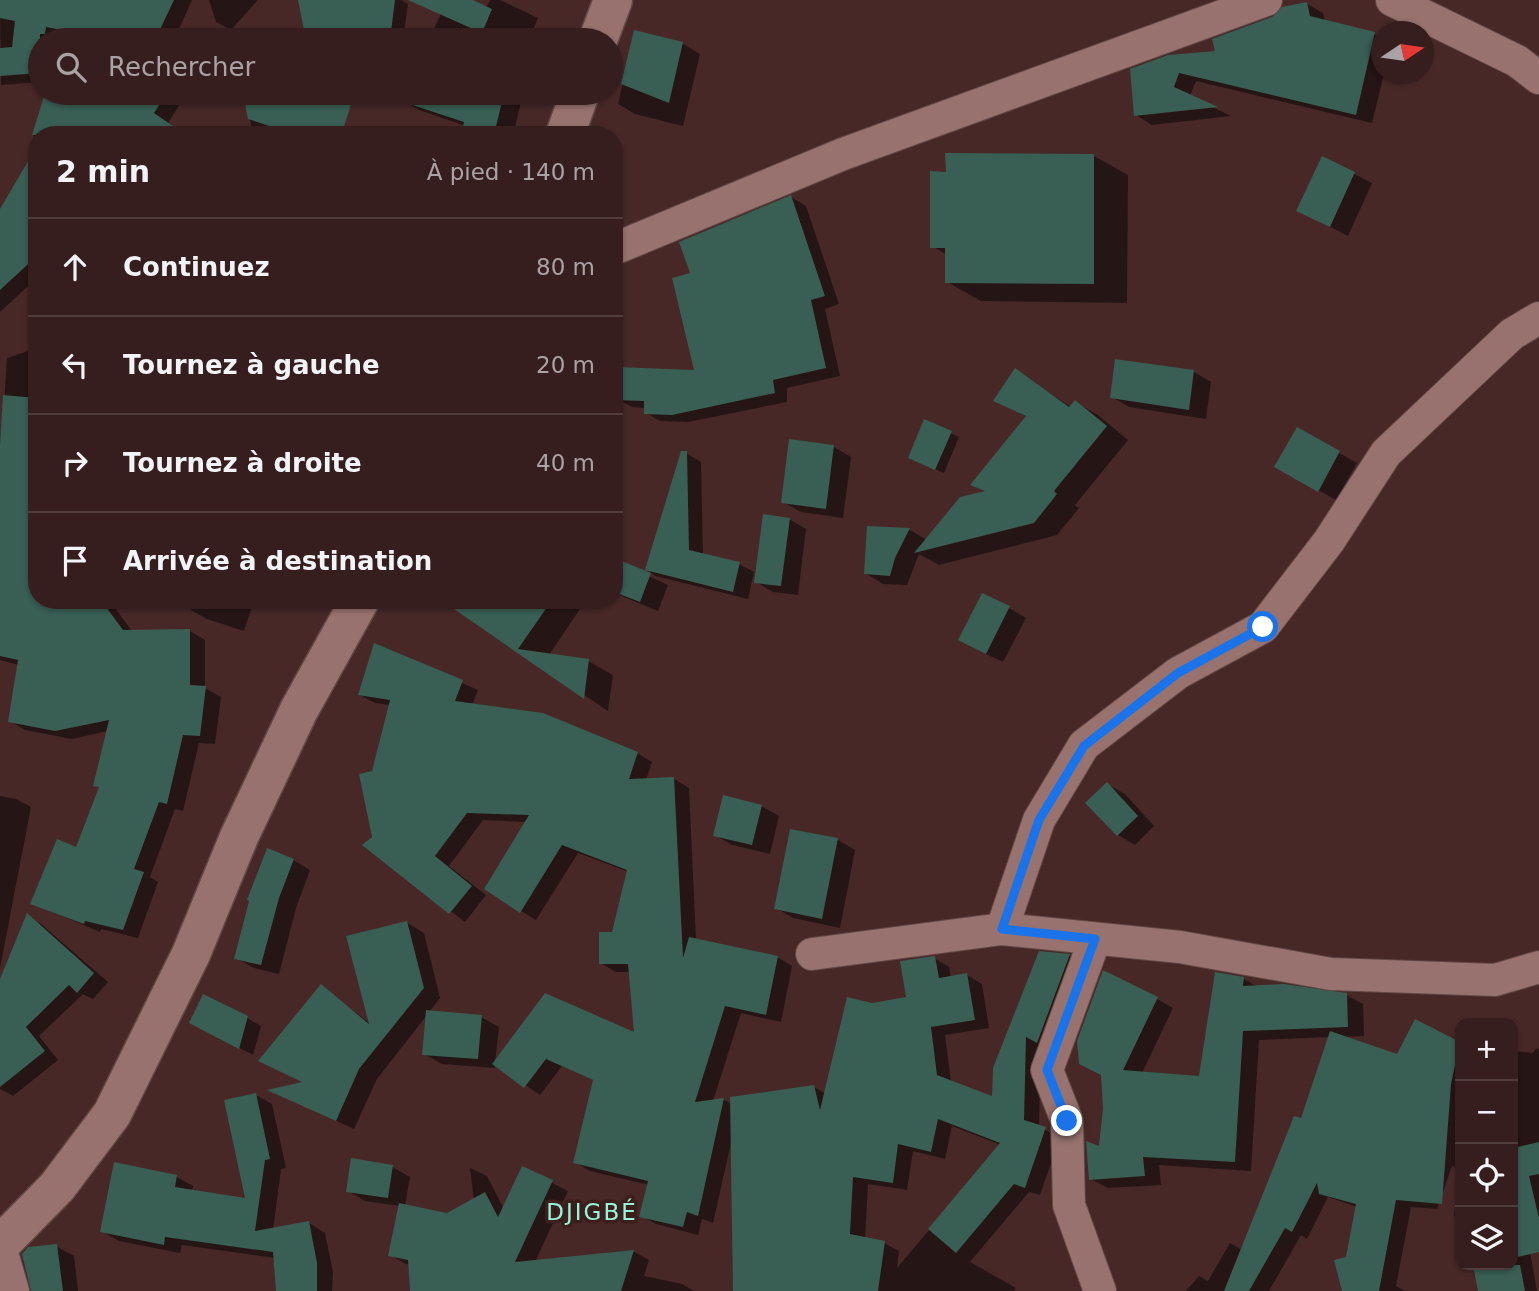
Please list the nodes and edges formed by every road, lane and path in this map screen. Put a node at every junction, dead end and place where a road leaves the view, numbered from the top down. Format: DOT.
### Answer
graph roads {
  1 [pos="613,0"];
  2 [pos="1266,0"];
  3 [pos="1392,0"];
  4 [pos="1196,14"];
  5 [pos="602,28"];
  6 [pos="1539,78"];
  7 [pos="576,105"];
  8 [pos="568,126"];
  9 [pos="623,245"];
  10 [pos="1539,318"];
  11 [pos="355,609"];
  12 [pos="1002,929"];
  13 [pos="1095,939"];
  14 [pos="812,954"];
  15 [pos="1539,967"];
  16 [pos="0,1246"];
  17 [pos="13,1291"];
  18 [pos="1100,1291"];
  1 -- 5 [label="street"];
  2 -- 4 [label="street"];
  3 -- 6 [label="street"];
  4 -- 9 [label="street"];
  7 -- 8 [label="street"];
  10 -- 12 [label="street"];
  11 -- 16 [label="street"];
  12 -- 13 [label="street"];
  12 -- 14 [label="street"];
  13 -- 15 [label="street"];
  13 -- 18 [label="street"];
  16 -- 17 [label="street"];
}
